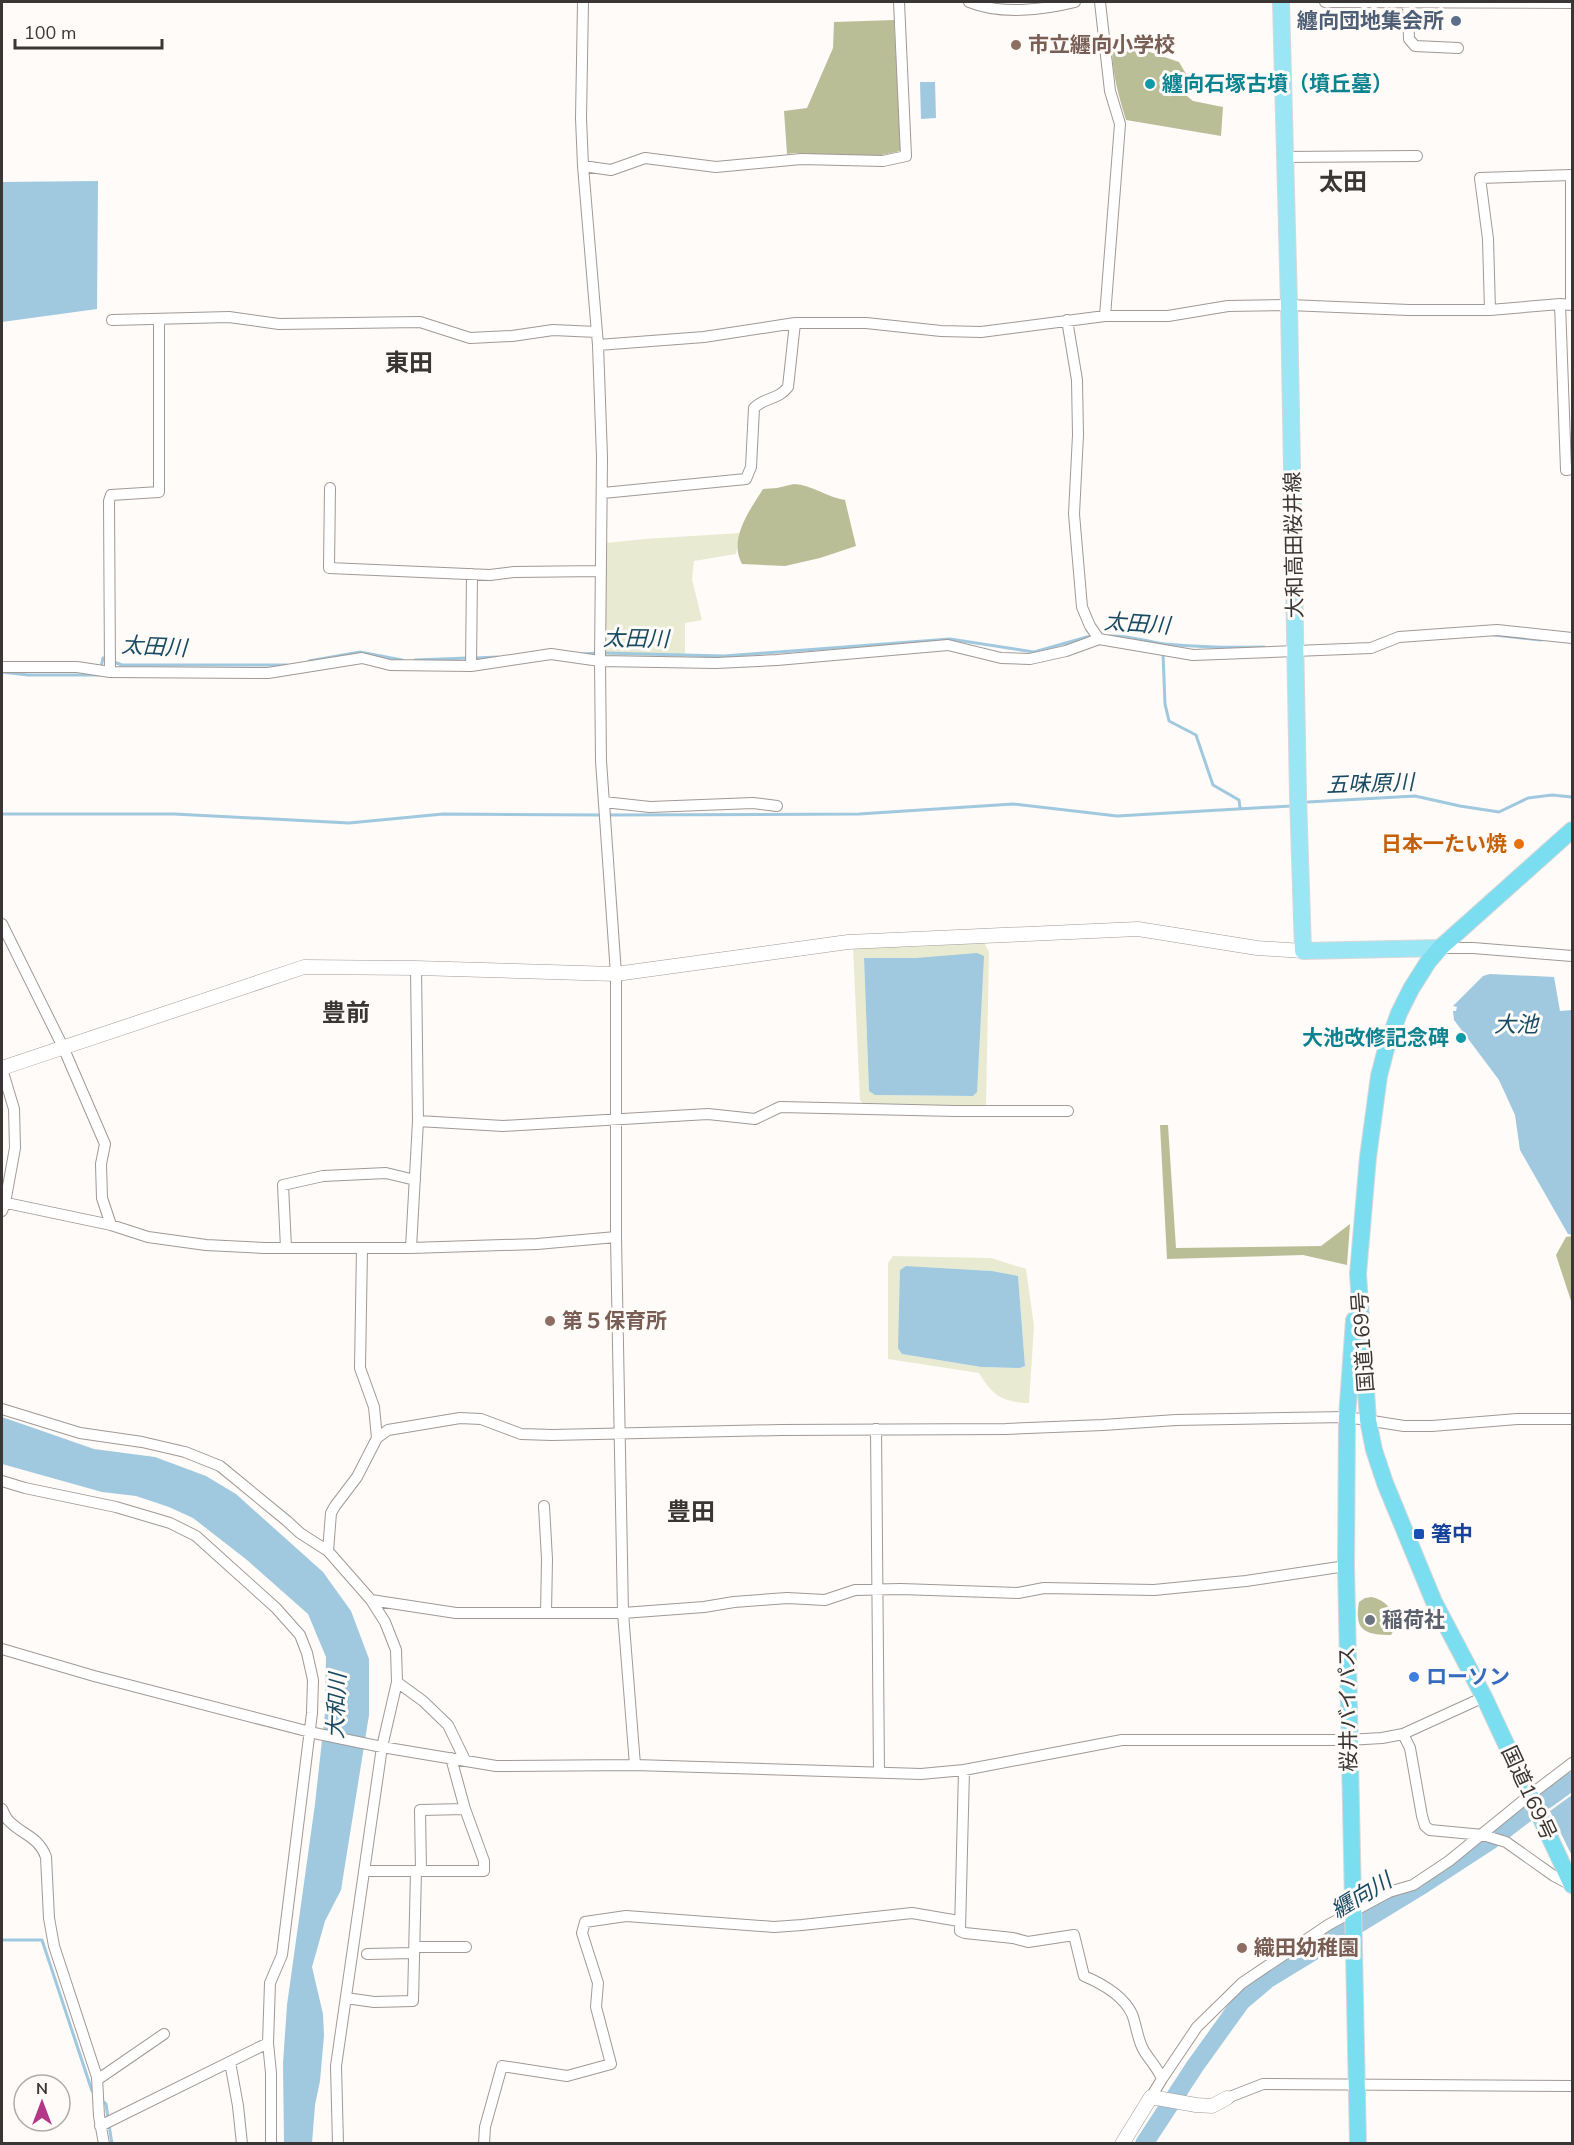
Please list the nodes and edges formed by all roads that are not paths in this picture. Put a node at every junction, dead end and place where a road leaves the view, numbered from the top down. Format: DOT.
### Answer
graph roads {
  1 [pos="584,2"];
  2 [pos="899,2"];
  3 [pos="969,2"];
  4 [pos="1076,2"];
  5 [pos="1100,2"];
  6 [pos="1281,2"];
  7 [pos="1325,2"];
  8 [pos="1517,2"];
  9 [pos="1403,3"];
  10 [pos="1572,3"];
  11 [pos="1458,48"];
  12 [pos="1417,156"];
  13 [pos="1285,157"];
  14 [pos="583,166"];
  15 [pos="1571,175"];
  16 [pos="1568,304"];
  17 [pos="1289,305"];
  18 [pos="1490,310"];
  19 [pos="1105,316"];
  20 [pos="112,320"];
  21 [pos="159,320"];
  22 [pos="1067,320"];
  23 [pos="795,323"];
  24 [pos="597,332"];
  25 [pos="598,345"];
  26 [pos="1572,469"];
  27 [pos="330,488"];
  28 [pos="603,493"];
  29 [pos="601,571"];
  30 [pos="472,574"];
  31 [pos="1572,638"];
  32 [pos="1099,639"];
  33 [pos="1296,651"];
  34 [pos="600,661"];
  35 [pos="471,666"];
  36 [pos="2,667"];
  37 [pos="110,672"];
  38 [pos="604,802"];
  39 [pos="777,806"];
  40 [pos="1572,830"];
  41 [pos="1473,919"];
  42 [pos="2,924"];
  43 [pos="1440,948"];
  44 [pos="1473,948"];
  45 [pos="1303,951"];
  46 [pos="1572,956"];
  47 [pos="416,968"];
  48 [pos="616,974"];
  49 [pos="63,1047"];
  50 [pos="2,1069"];
  51 [pos="1068,1111"];
  52 [pos="615,1119"];
  53 [pos="418,1121"];
  54 [pos="415,1180"];
  55 [pos="3,1205"];
  56 [pos="111,1225"];
  57 [pos="615,1237"];
  58 [pos="286,1248"];
  59 [pos="362,1248"];
  60 [pos="411,1248"];
  61 [pos="1359,1274"];
  62 [pos="2,1409"];
  63 [pos="1347,1417"];
  64 [pos="1572,1419"];
  65 [pos="1368,1420"];
  66 [pos="876,1429"];
  67 [pos="618,1433"];
  68 [pos="376,1438"];
  69 [pos="2,1481"];
  70 [pos="543,1506"];
  71 [pos="328,1551"];
  72 [pos="1346,1566"];
  73 [pos="879,1590"];
  74 [pos="371,1600"];
  75 [pos="546,1613"];
  76 [pos="623,1613"];
  77 [pos="2,1649"];
  78 [pos="398,1682"];
  79 [pos="1484,1697"];
  80 [pos="312,1732"];
  81 [pos="1403,1734"];
  82 [pos="1348,1740"];
  83 [pos="378,1746"];
  84 [pos="451,1758"];
  85 [pos="465,1760"];
  86 [pos="1572,1763"];
  87 [pos="635,1765"];
  88 [pos="964,1770"];
  89 [pos="879,1772"];
  90 [pos="1530,1795"];
  91 [pos="2,1809"];
  92 [pos="465,1809"];
  93 [pos="1484,1835"];
  94 [pos="364,1871"];
  95 [pos="419,1871"];
  96 [pos="1572,1886"];
  97 [pos="1352,1915"];
  98 [pos="959,1921"];
  99 [pos="466,1947"];
  100 [pos="415,1950"];
  101 [pos="367,1954"];
  102 [pos="346,1998"];
  103 [pos="164,2034"];
  104 [pos="268,2043"];
  105 [pos="230,2061"];
  106 [pos="1162,2079"];
  107 [pos="97,2080"];
  108 [pos="1356,2084"];
  109 [pos="1572,2086"];
  110 [pos="1154,2098"];
  111 [pos="1227,2098"];
  112 [pos="100,2126"];
  113 [pos="104,2144"];
  114 [pos="242,2144"];
  115 [pos="271,2144"];
  116 [pos="338,2144"];
  117 [pos="484,2144"];
  118 [pos="1122,2144"];
  119 [pos="1358,2144"];
  1 -- 14 [label="street"];
  2 -- 14 [label="street"];
  3 -- 4 [label="street"];
  5 -- 19 [label="street"];
  6 -- 13 [label="main road, 大和高田桜井線"];
  7 -- 9 [label="street"];
  8 -- 9 [label="street"];
  8 -- 10 [label="street"];
  9 -- 11 [label="street"];
  12 -- 13 [label="street"];
  13 -- 17 [label="main road, 大和高田桜井線"];
  14 -- 24 [label="street"];
  15 -- 16 [label="street"];
  15 -- 18 [label="street"];
  16 -- 18 [label="street"];
  16 -- 26 [label="street"];
  17 -- 18 [label="street"];
  17 -- 19 [label="street"];
  17 -- 33 [label="main road, 大和高田桜井線"];
  19 -- 22 [label="street"];
  20 -- 21 [label="street"];
  21 -- 24 [label="street"];
  21 -- 37 [label="street"];
  22 -- 23 [label="street"];
  22 -- 32 [label="street"];
  23 -- 25 [label="street"];
  23 -- 28 [label="street"];
  24 -- 25 [label="street"];
  25 -- 28 [label="street"];
  27 -- 30 [label="street"];
  28 -- 29 [label="street"];
  29 -- 30 [label="street"];
  29 -- 34 [label="street"];
  30 -- 35 [label="street"];
  31 -- 33 [label="street"];
  32 -- 33 [label="street"];
  32 -- 34 [label="street"];
  33 -- 45 [label="main road, 大和高田桜井線"];
  34 -- 35 [label="street"];
  34 -- 38 [label="street"];
  35 -- 37 [label="street"];
  36 -- 37 [label="street"];
  38 -- 39 [label="street"];
  38 -- 48 [label="street"];
  40 -- 41 [label="highway, 国道169号"];
  41 -- 43 [label="highway, 国道169号"];
  41 -- 44 [label="street"];
  42 -- 49 [label="street"];
  43 -- 44 [label="street"];
  43 -- 45 [label="main road"];
  43 -- 61 [label="highway, 国道169号"];
  44 -- 46 [label="street"];
  45 -- 48 [label="street"];
  47 -- 48 [label="street"];
  47 -- 49 [label="street"];
  47 -- 53 [label="street"];
  48 -- 52 [label="street"];
  49 -- 50 [label="street"];
  49 -- 56 [label="street"];
  50 -- 55 [label="street"];
  51 -- 52 [label="street"];
  52 -- 53 [label="street"];
  52 -- 57 [label="street"];
  53 -- 54 [label="street"];
  54 -- 58 [label="street"];
  54 -- 60 [label="street"];
  55 -- 56 [label="street"];
  56 -- 58 [label="street"];
  57 -- 60 [label="street"];
  57 -- 67 [label="street"];
  58 -- 59 [label="street"];
  59 -- 60 [label="street"];
  59 -- 68 [label="street"];
  61 -- 63 [label="highway, 桜井バイパス"];
  61 -- 65 [label="highway, 国道169号"];
  62 -- 71 [label="street"];
  63 -- 65 [label="street"];
  63 -- 66 [label="street"];
  63 -- 72 [label="highway, 桜井バイパス"];
  64 -- 65 [label="street"];
  65 -- 79 [label="highway, 国道169号"];
  66 -- 67 [label="street"];
  66 -- 73 [label="street"];
  67 -- 68 [label="street"];
  67 -- 76 [label="street"];
  68 -- 71 [label="street"];
  69 -- 80 [label="street"];
  70 -- 75 [label="street"];
  71 -- 74 [label="street"];
  72 -- 73 [label="street"];
  72 -- 82 [label="highway, 桜井バイパス"];
  73 -- 76 [label="street"];
  73 -- 89 [label="street"];
  74 -- 75 [label="street"];
  74 -- 78 [label="street"];
  75 -- 76 [label="street"];
  76 -- 87 [label="street"];
  77 -- 80 [label="street"];
  78 -- 83 [label="street"];
  78 -- 85 [label="street"];
  79 -- 81 [label="street"];
  79 -- 90 [label="highway, 国道169号"];
  80 -- 83 [label="street"];
  80 -- 104 [label="street"];
  81 -- 82 [label="street"];
  81 -- 93 [label="street"];
  82 -- 88 [label="street"];
  82 -- 97 [label="highway, 桜井バイパス"];
  83 -- 84 [label="street"];
  83 -- 94 [label="street"];
  84 -- 85 [label="street"];
  84 -- 92 [label="street"];
  85 -- 87 [label="street"];
  86 -- 90 [label="street"];
  87 -- 89 [label="street"];
  88 -- 89 [label="street"];
  88 -- 98 [label="street"];
  90 -- 93 [label="street"];
  90 -- 96 [label="highway, 国道169号"];
  91 -- 107 [label="street"];
  92 -- 95 [label="street"];
  92 -- 95 [label="street"];
  93 -- 96 [label="street"];
  93 -- 97 [label="street"];
  94 -- 95 [label="street"];
  94 -- 102 [label="street"];
  95 -- 100 [label="street"];
  97 -- 106 [label="street"];
  97 -- 108 [label="highway, 桜井バイパス"];
  98 -- 106 [label="street"];
  98 -- 117 [label="street"];
  99 -- 100 [label="street"];
  100 -- 101 [label="street"];
  100 -- 102 [label="street"];
  102 -- 116 [label="street"];
  103 -- 107 [label="street"];
  104 -- 105 [label="street"];
  104 -- 115 [label="street"];
  105 -- 112 [label="street"];
  105 -- 114 [label="street"];
  106 -- 110 [label="street"];
  107 -- 112 [label="street"];
  108 -- 109 [label="street"];
  108 -- 111 [label="street"];
  108 -- 119 [label="highway, 桜井バイパス"];
  110 -- 111 [label="street"];
  110 -- 118 [label="street"];
  112 -- 113 [label="street"];
}
